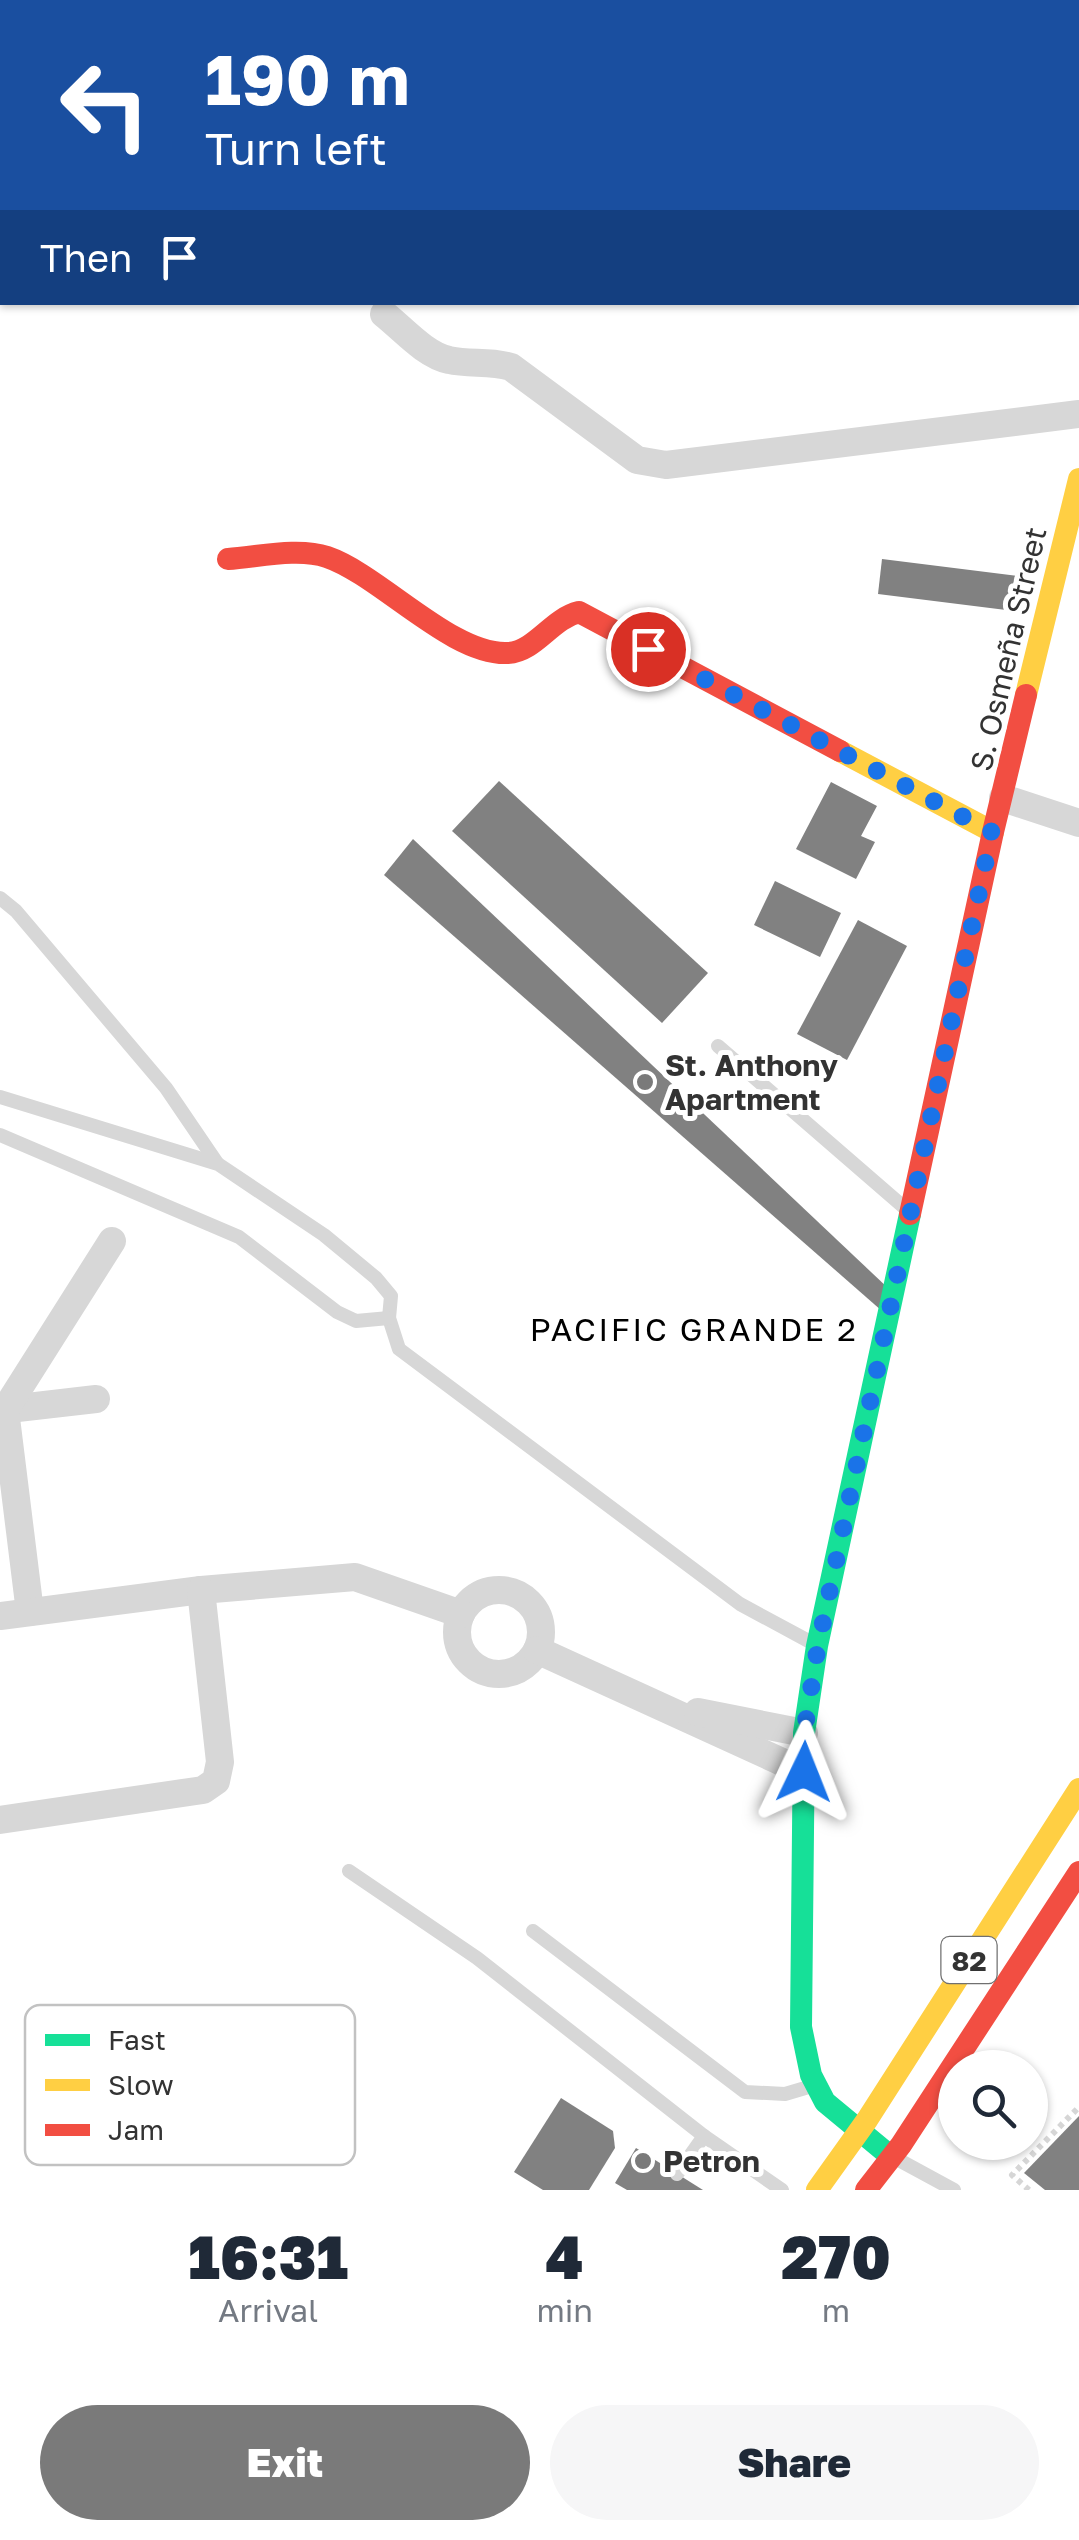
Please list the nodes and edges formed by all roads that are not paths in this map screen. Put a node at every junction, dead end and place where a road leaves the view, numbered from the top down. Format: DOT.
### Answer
graph roads {
  1 [pos="384,314"];
  2 [pos="1079,414"];
  3 [pos="1079,479"];
  4 [pos="228,559"];
  5 [pos="1003,798"];
  6 [pos="1079,823"];
  7 [pos="992,832"];
  8 [pos="0,898"];
  9 [pos="718,1046"];
  10 [pos="0,1097"];
  11 [pos="0,1135"];
  12 [pos="218,1164"];
  13 [pos="910,1213"];
  14 [pos="112,1241"];
  15 [pos="389,1318"];
  16 [pos="96,1399"];
  17 [pos="2,1410"];
  18 [pos="200,1590"];
  19 [pos="30,1612"];
  20 [pos="461,1614"];
  21 [pos="0,1616"];
  22 [pos="818,1646"];
  23 [pos="537,1650"];
  24 [pos="645,1701"];
  25 [pos="804,1733"];
  26 [pos="804,1772"];
  27 [pos="1079,1789"];
  28 [pos="0,1820"];
  29 [pos="349,1871"];
  30 [pos="1079,1872"];
  31 [pos="533,1932"];
  32 [pos="816,2085"];
  33 [pos="858,2130"];
  34 [pos="704,2136"];
  35 [pos="892,2156"];
  36 [pos="677,2174"];
  37 [pos="782,2190"];
  38 [pos="816,2190"];
  39 [pos="866,2190"];
  40 [pos="954,2190"];
  1 -- 2 [label="street"];
  3 -- 5 [label="street, S. Osmeña Street"];
  4 -- 7 [label="street"];
  5 -- 6 [label="street"];
  5 -- 7 [label="street, S. Osmeña Street"];
  7 -- 13 [label="street, S. Osmeña Street"];
  8 -- 12 [label="lane"];
  9 -- 13 [label="lane"];
  10 -- 12 [label="lane"];
  11 -- 15 [label="lane"];
  12 -- 15 [label="lane"];
  13 -- 22 [label="street, S. Osmeña Street"];
  14 -- 17 [label="street"];
  15 -- 22 [label="lane"];
  16 -- 17 [label="street"];
  17 -- 19 [label="street"];
  18 -- 19 [label="street"];
  18 -- 20 [label="street"];
  18 -- 28 [label="street"];
  19 -- 21 [label="street"];
  20 -- 23 [label="street"];
  20 -- 23 [label="street"];
  22 -- 25 [label="street, S. Osmeña Street"];
  23 -- 24 [label="street"];
  24 -- 25 [label="street"];
  24 -- 26 [label="street"];
  25 -- 26 [label="street, S. Osmeña Street"];
  26 -- 32 [label="street, S. Osmeña Street"];
  27 -- 33 [label="street, 82"];
  29 -- 34 [label="lane"];
  30 -- 35 [label="street, 82"];
  31 -- 32 [label="lane"];
  32 -- 33 [label="street, S. Osmeña Street"];
  33 -- 35 [label="street, S. Osmeña Street"];
  33 -- 38 [label="street, 82"];
  34 -- 36 [label="lane"];
  34 -- 37 [label="lane"];
  35 -- 39 [label="street, 82"];
  35 -- 40 [label="lane"];
}
